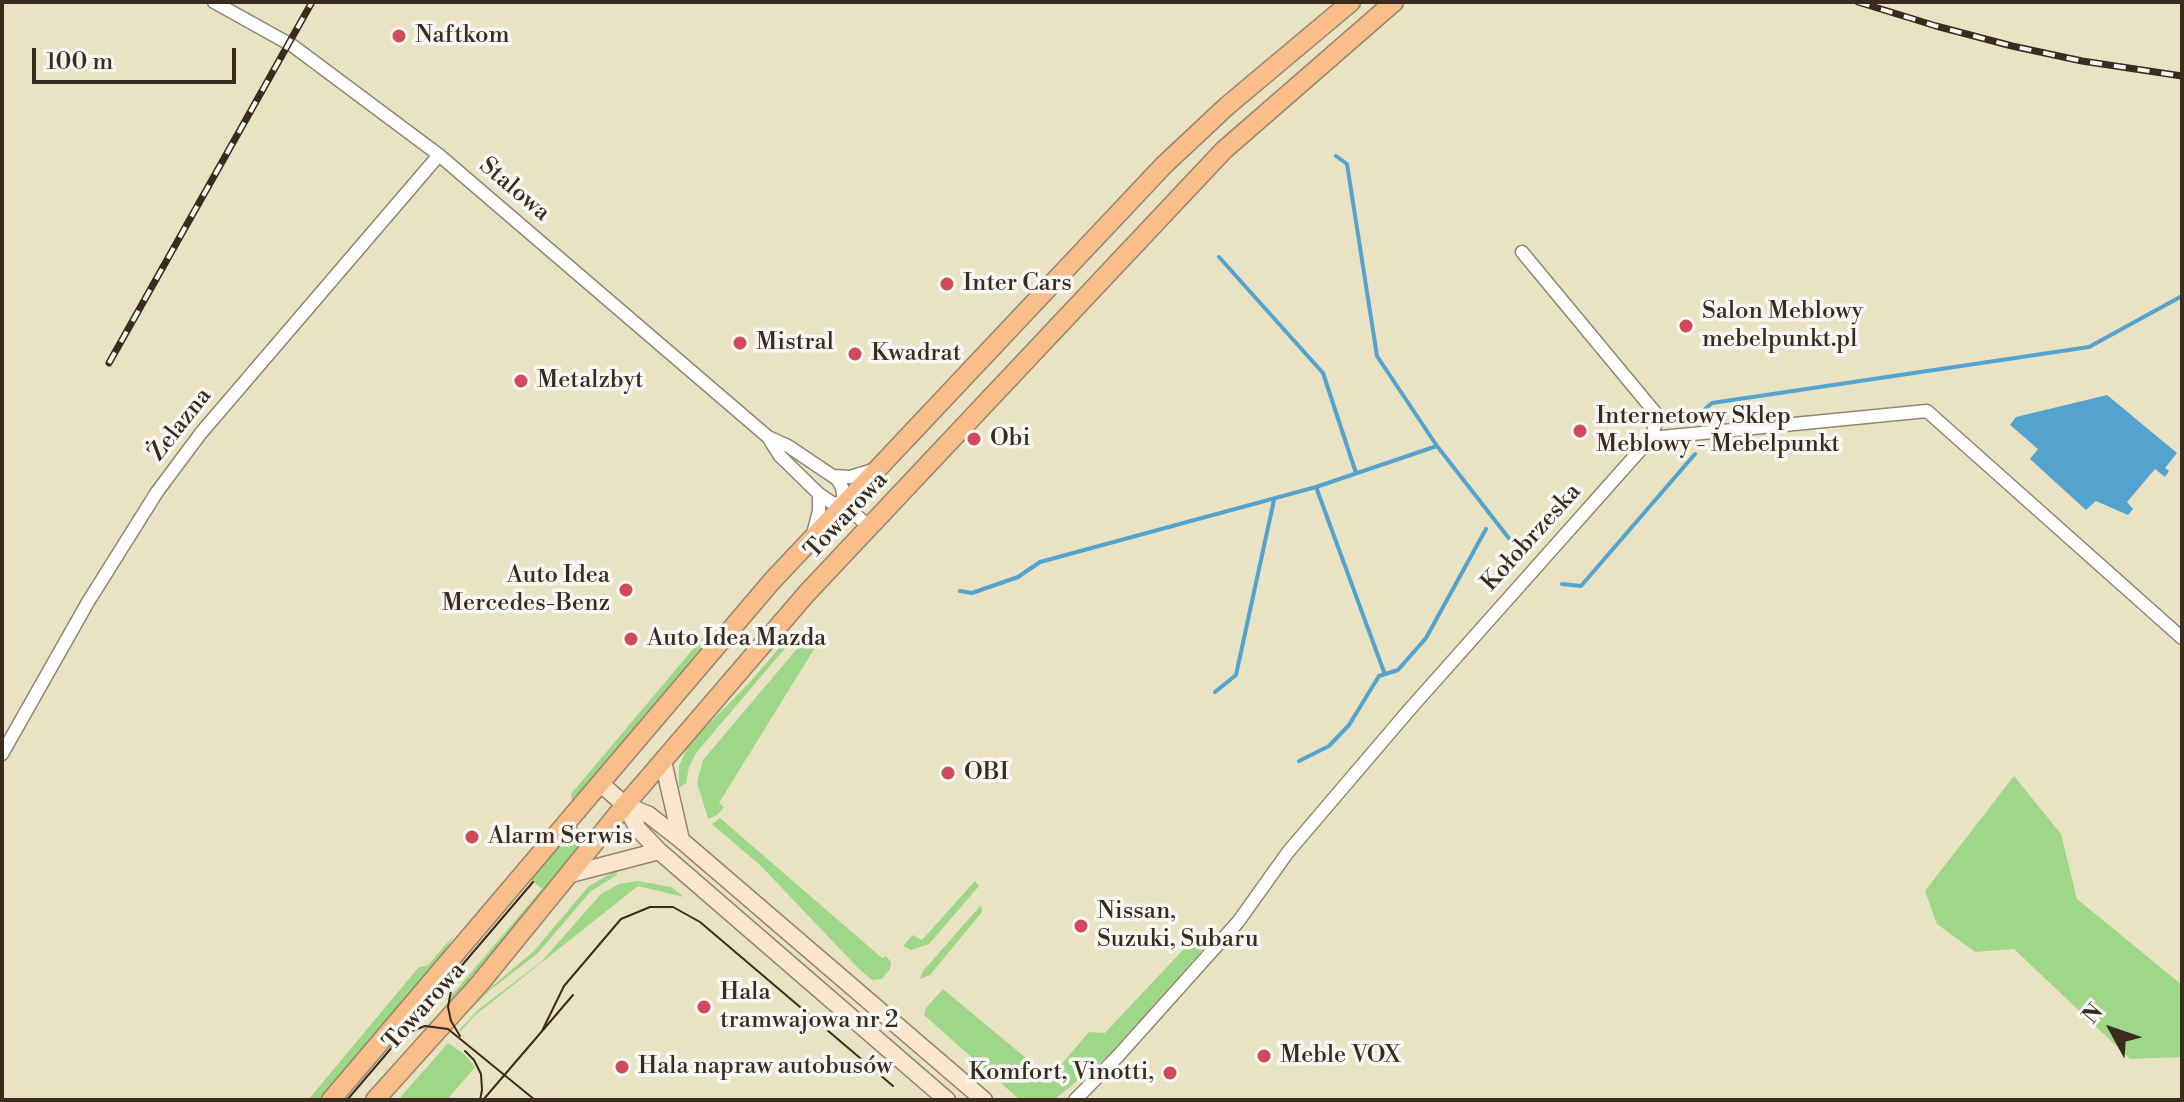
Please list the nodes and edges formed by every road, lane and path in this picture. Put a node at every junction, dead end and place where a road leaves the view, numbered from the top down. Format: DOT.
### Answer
graph roads {
  1 [pos="214,2"];
  2 [pos="1394,2"];
  3 [pos="1345,7"];
  4 [pos="1350,39"];
  5 [pos="439,155"];
  6 [pos="1522,252"];
  7 [pos="768,437"];
  8 [pos="1651,438"];
  9 [pos="880,466"];
  10 [pos="833,476"];
  11 [pos="819,494"];
  12 [pos="844,504"];
  13 [pos="869,527"];
  14 [pos="811,540"];
  15 [pos="2182,638"];
  16 [pos="2,754"];
  17 [pos="663,761"];
  18 [pos="600,783"];
  19 [pos="625,805"];
  20 [pos="681,840"];
  21 [pos="659,851"];
  22 [pos="567,875"];
  23 [pos="331,1100"];
  24 [pos="375,1100"];
  25 [pos="947,1100"];
  26 [pos="984,1100"];
  27 [pos="1075,1100"];
  1 -- 5 [label="street, Stalowa"];
  2 -- 4 [label="main road, Towarowa"];
  3 -- 4 [label="main road"];
  3 -- 9 [label="main road, Towarowa"];
  4 -- 13 [label="main road, Towarowa"];
  5 -- 7 [label="street, Stalowa"];
  5 -- 16 [label="street, Żelazna"];
  6 -- 8 [label="street"];
  7 -- 10 [label="street, Stalowa"];
  7 -- 11 [label="street, Stalowa"];
  8 -- 15 [label="street"];
  8 -- 27 [label="street, Kołobrzeska"];
  9 -- 10 [label="street"];
  9 -- 12 [label="main road, Towarowa"];
  10 -- 12 [label="street, Stalowa"];
  11 -- 12 [label="street, Stalowa"];
  11 -- 14 [label="street"];
  12 -- 13 [label="street, Stalowa"];
  12 -- 14 [label="main road, Towarowa"];
  13 -- 17 [label="main road, Towarowa"];
  14 -- 18 [label="main road, Towarowa"];
  17 -- 19 [label="main road, Towarowa"];
  17 -- 20 [label="main road"];
  18 -- 19 [label="main road"];
  18 -- 23 [label="main road, Towarowa"];
  19 -- 20 [label="main road"];
  19 -- 21 [label="main road"];
  19 -- 22 [label="main road, Towarowa"];
  20 -- 26 [label="main road"];
  21 -- 22 [label="main road"];
  21 -- 25 [label="main road"];
  22 -- 24 [label="main road, Towarowa"];
}
